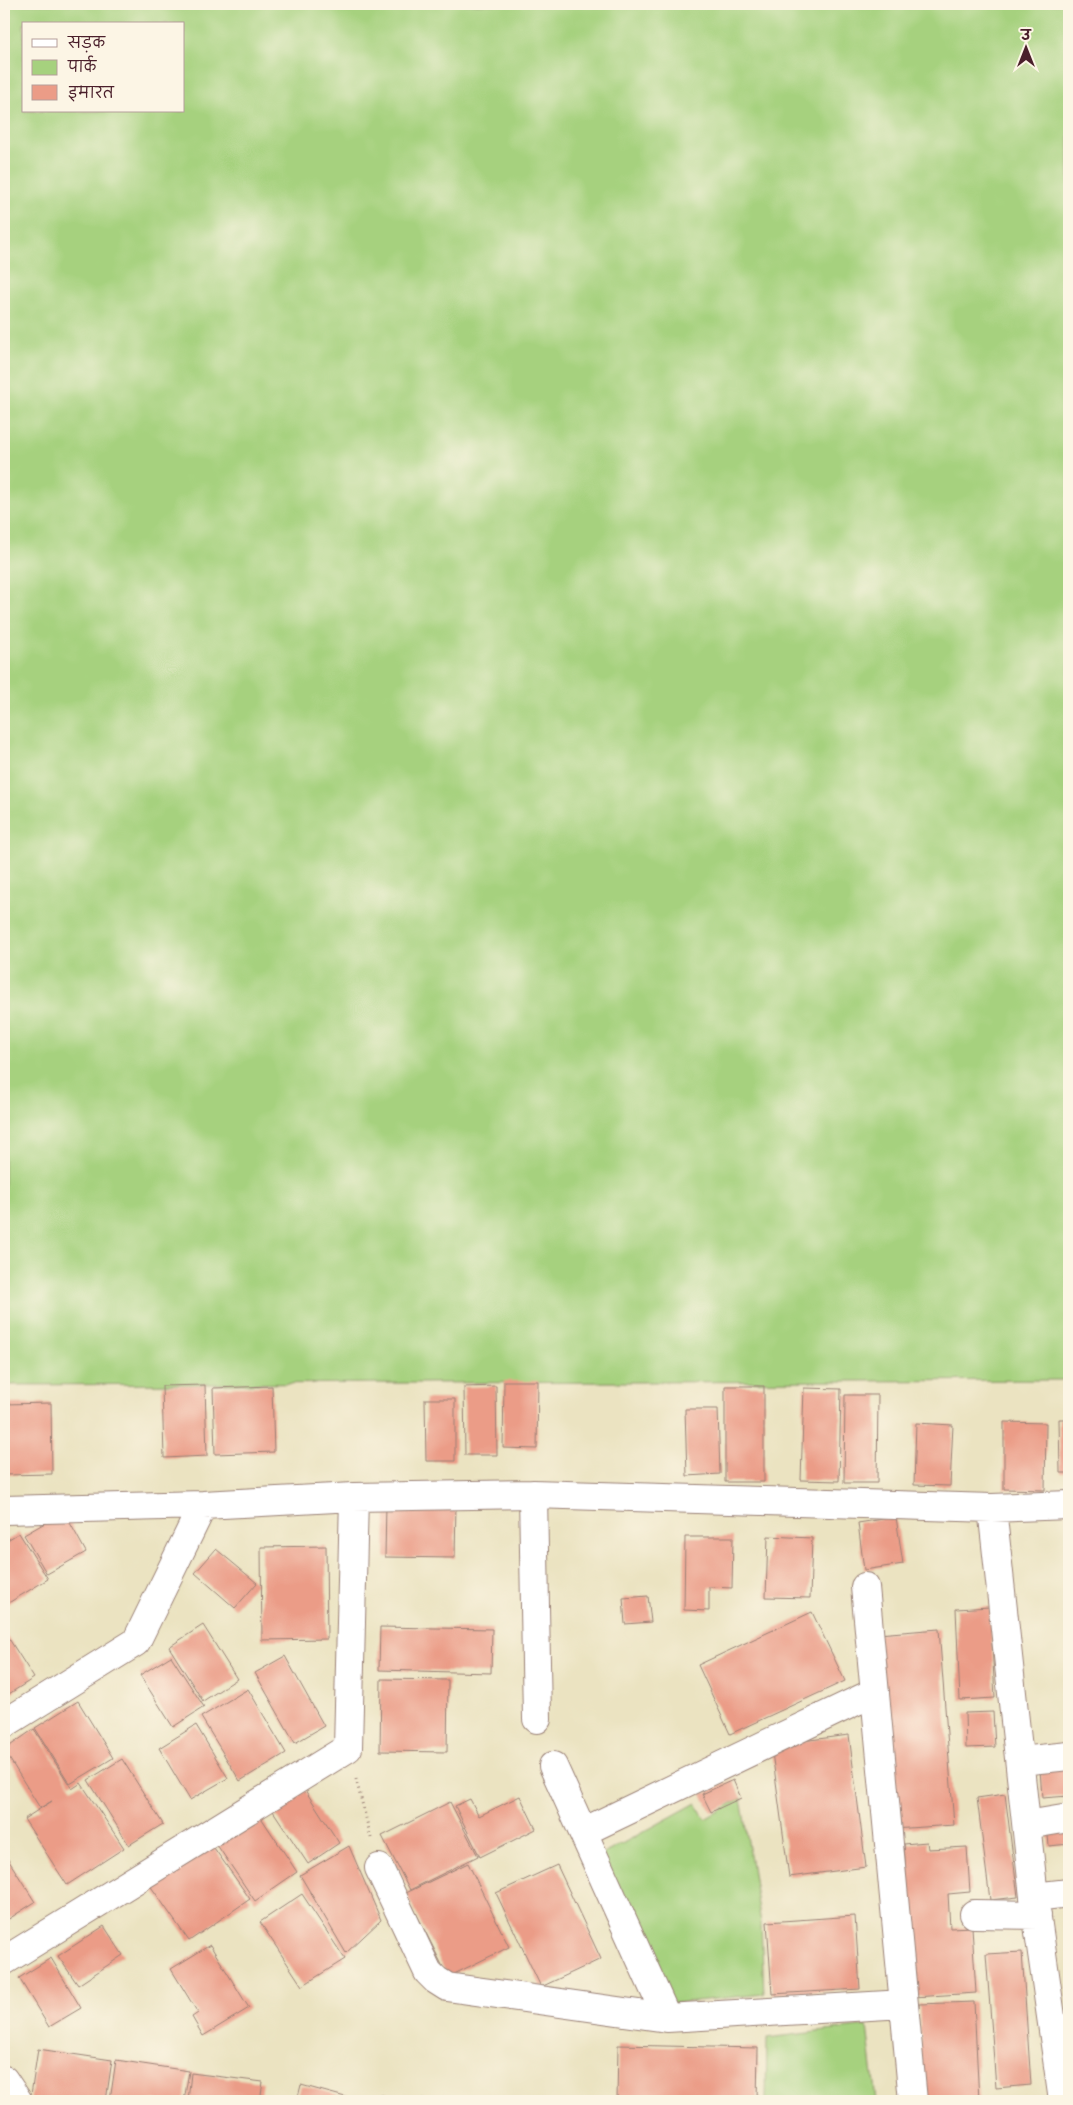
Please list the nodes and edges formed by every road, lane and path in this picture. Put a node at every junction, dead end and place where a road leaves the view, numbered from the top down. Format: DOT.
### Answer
graph roads {
  1 [pos="533,1494"];
  2 [pos="354,1498"];
  3 [pos="203,1505"];
  4 [pos="1069,1505"];
  5 [pos="992,1508"];
  6 [pos="4,1511"];
  7 [pos="865,1587"];
  8 [pos="875,1692"];
  9 [pos="537,1719"];
  10 [pos="4,1724"];
  11 [pos="348,1748"];
  12 [pos="1069,1756"];
  13 [pos="1020,1761"];
  14 [pos="553,1766"];
  15 [pos="1069,1818"];
  16 [pos="1027,1825"];
  17 [pos="582,1832"];
  18 [pos="379,1868"];
  19 [pos="1069,1893"];
  20 [pos="1036,1906"];
  21 [pos="974,1914"];
  22 [pos="4,1961"];
  23 [pos="904,2004"];
  24 [pos="667,2018"];
  25 [pos="4,2080"];
  26 [pos="18,2101"];
  27 [pos="913,2101"];
  28 [pos="1063,2101"];
  1 -- 2 [label="street"];
  1 -- 5 [label="street"];
  1 -- 9 [label="street"];
  2 -- 3 [label="street"];
  2 -- 11 [label="street"];
  3 -- 6 [label="street"];
  3 -- 10 [label="street"];
  4 -- 5 [label="street"];
  5 -- 13 [label="street"];
  7 -- 8 [label="street"];
  8 -- 17 [label="street"];
  8 -- 23 [label="street"];
  11 -- 18 [label="path"];
  11 -- 22 [label="street"];
  12 -- 13 [label="street"];
  13 -- 16 [label="street"];
  14 -- 17 [label="street"];
  15 -- 16 [label="street"];
  16 -- 20 [label="street"];
  17 -- 24 [label="street"];
  18 -- 24 [label="street"];
  19 -- 20 [label="street"];
  20 -- 21 [label="street"];
  20 -- 28 [label="street"];
  23 -- 24 [label="street"];
  23 -- 27 [label="street"];
  25 -- 26 [label="street"];
}
